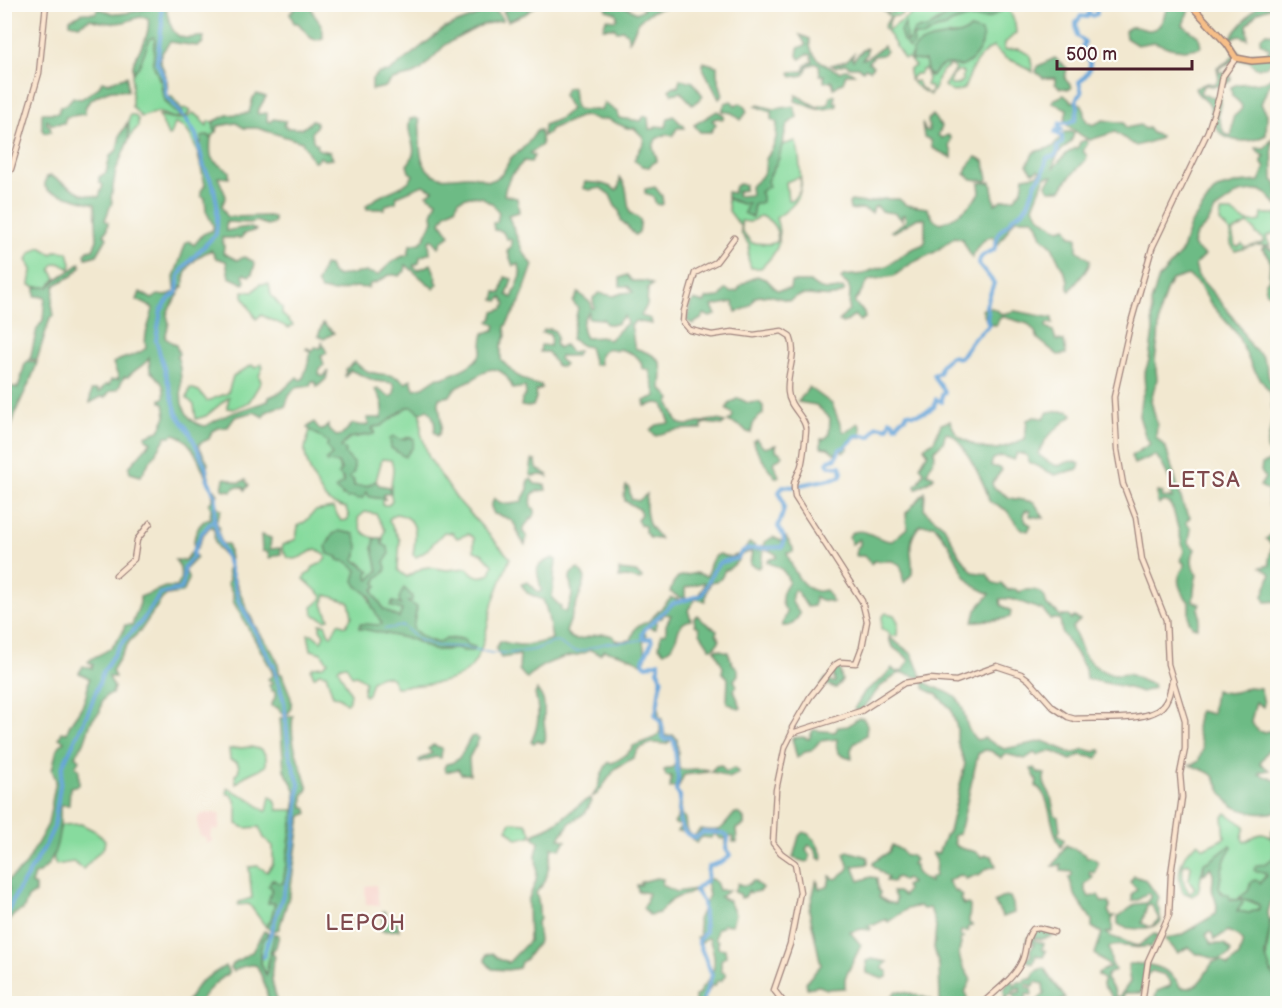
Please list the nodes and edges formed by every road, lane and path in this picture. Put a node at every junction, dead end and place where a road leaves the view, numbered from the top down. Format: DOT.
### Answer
graph roads {
  1 [pos="46,4"];
  2 [pos="1157,4"];
  3 [pos="1170,4"];
  4 [pos="1190,4"];
  5 [pos="1236,57"];
  6 [pos="1278,59"];
  7 [pos="4,180"];
  8 [pos="734,238"];
  9 [pos="4,281"];
  10 [pos="4,320"];
  11 [pos="150,523"];
  12 [pos="116,575"];
  13 [pos="1172,681"];
  14 [pos="792,733"];
  15 [pos="1054,932"];
  16 [pos="785,1004"];
  17 [pos="842,1004"];
  18 [pos="879,1004"];
  19 [pos="982,1004"];
  20 [pos="1142,1004"];
  1 -- 7 [label="street"];
  2 -- 3 [label="main road"];
  4 -- 5 [label="main road"];
  5 -- 6 [label="main road"];
  5 -- 13 [label="street"];
  8 -- 14 [label="street"];
  9 -- 10 [label="street"];
  11 -- 12 [label="street"];
  13 -- 14 [label="street"];
  13 -- 20 [label="street"];
  14 -- 16 [label="street"];
  15 -- 19 [label="street"];
  17 -- 18 [label="street"];
}
